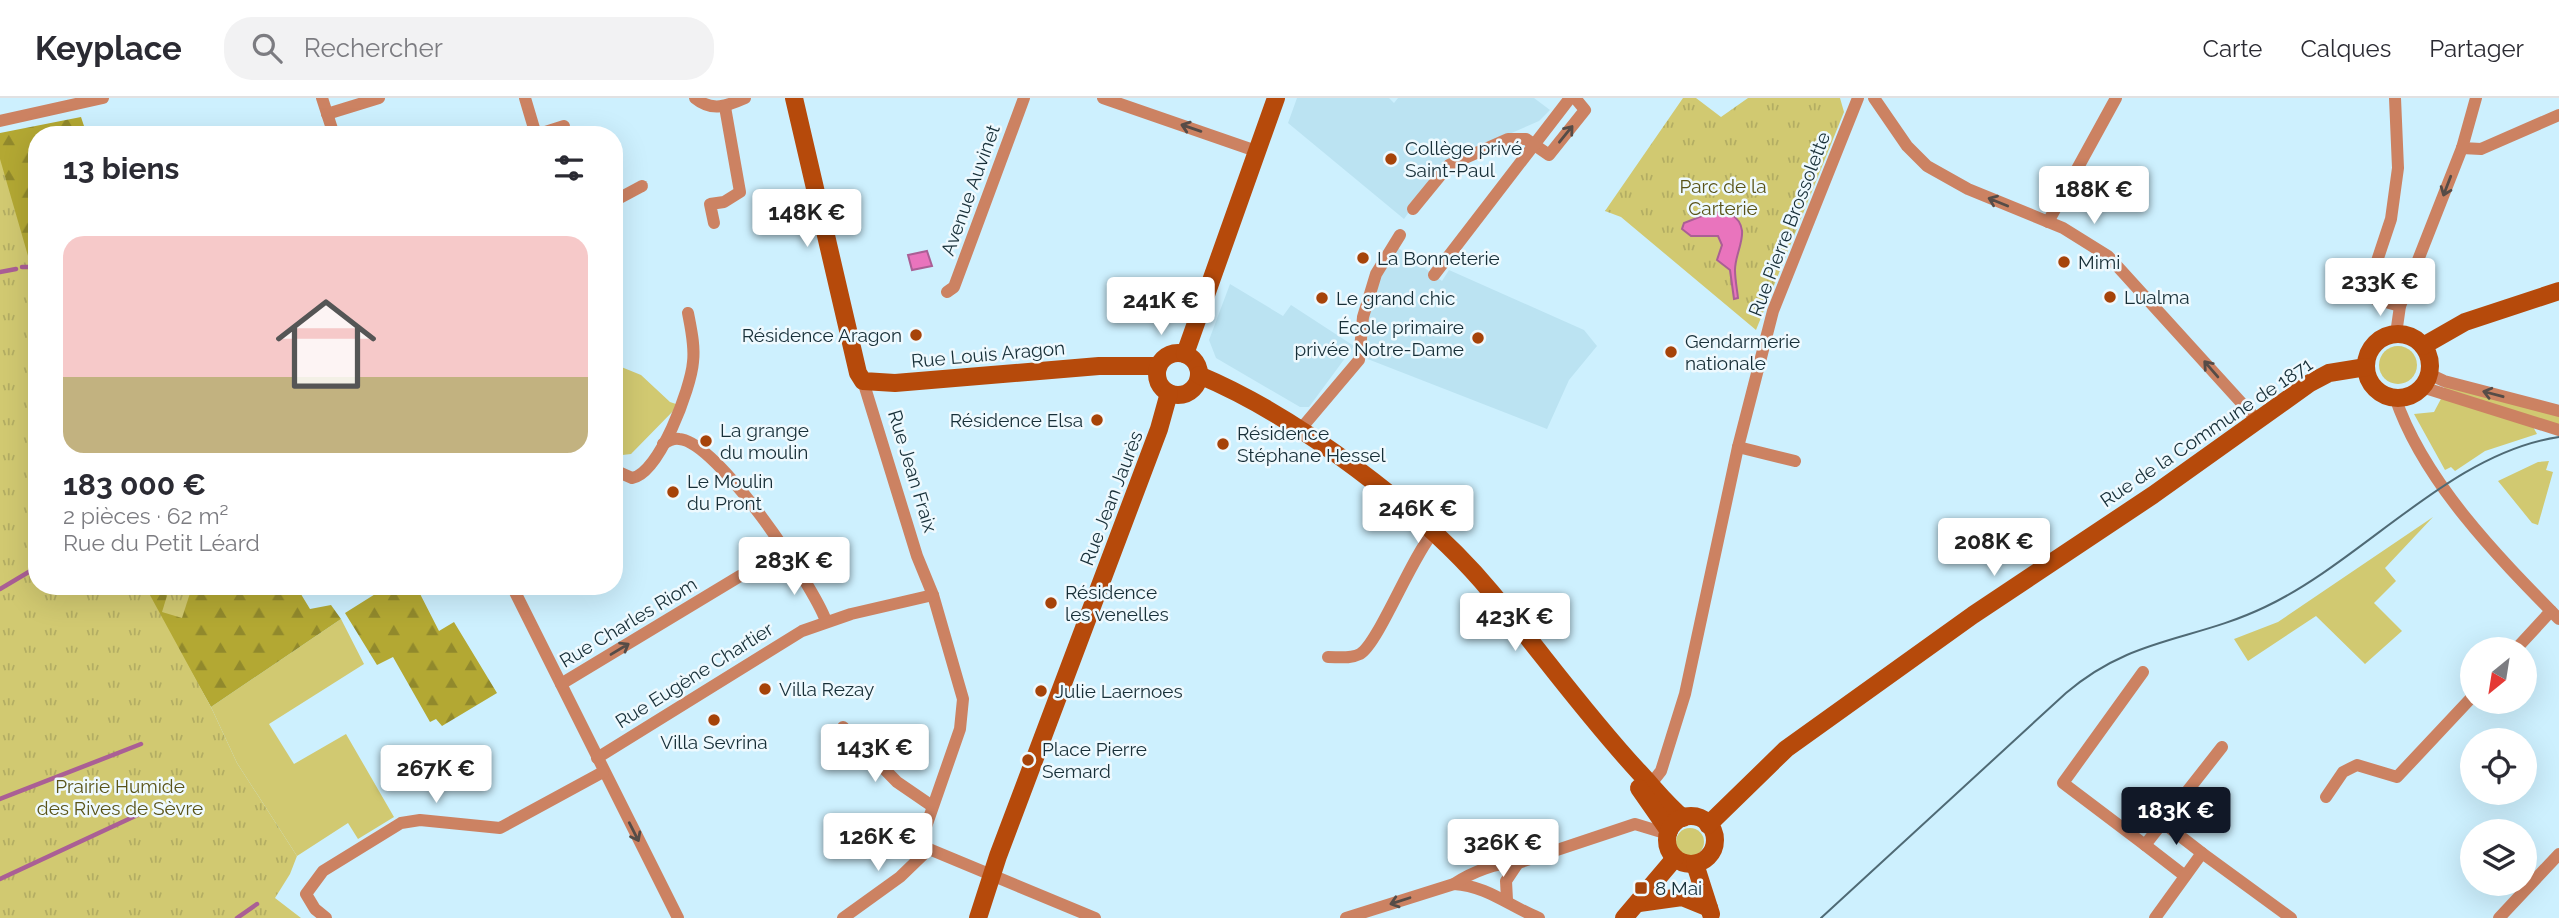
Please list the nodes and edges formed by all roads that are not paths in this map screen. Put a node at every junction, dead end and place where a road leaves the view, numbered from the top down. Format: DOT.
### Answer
graph roads {
  1 [pos="322,98"];
  2 [pos="379,98"];
  3 [pos="525,98"];
  4 [pos="695,98"];
  5 [pos="745,98"];
  6 [pos="794,98"];
  7 [pos="1024,98"];
  8 [pos="1103,98"];
  9 [pos="1276,98"];
  10 [pos="1570,98"];
  11 [pos="1576,98"];
  12 [pos="1858,98"];
  13 [pos="1874,98"];
  14 [pos="2116,98"];
  15 [pos="2395,98"];
  16 [pos="2476,98"];
  17 [pos="95,99"];
  18 [pos="725,107"];
  19 [pos="327,114"];
  20 [pos="2559,115"];
  21 [pos="0,121"];
  22 [pos="331,126"];
  23 [pos="533,126"];
  24 [pos="1532,144"];
  25 [pos="2462,148"];
  26 [pos="1256,151"];
  27 [pos="642,186"];
  28 [pos="623,196"];
  29 [pos="1413,209"];
  30 [pos="2048,222"];
  31 [pos="714,223"];
  32 [pos="1399,235"];
  33 [pos="1434,275"];
  34 [pos="2559,291"];
  35 [pos="947,292"];
  36 [pos="2400,306"];
  37 [pos="688,313"];
  38 [pos="2396,334"];
  39 [pos="2423,346"];
  40 [pos="1185,354"];
  41 [pos="1158,366"];
  42 [pos="2366,367"];
  43 [pos="1199,375"];
  44 [pos="2426,380"];
  45 [pos="863,381"];
  46 [pos="1169,393"];
  47 [pos="2395,397"];
  48 [pos="2559,411"];
  49 [pos="2256,420"];
  50 [pos="2559,430"];
  51 [pos="1299,431"];
  52 [pos="663,444"];
  53 [pos="1738,447"];
  54 [pos="1795,461"];
  55 [pos="623,475"];
  56 [pos="1433,533"];
  57 [pos="790,559"];
  58 [pos="516,595"];
  59 [pos="933,595"];
  60 [pos="2555,615"];
  61 [pos="826,621"];
  62 [pos="2530,637"];
  63 [pos="1328,657"];
  64 [pos="2143,672"];
  65 [pos="561,684"];
  66 [pos="2460,710"];
  67 [pos="842,727"];
  68 [pos="2222,747"];
  69 [pos="597,758"];
  70 [pos="603,772"];
  71 [pos="1650,793"];
  72 [pos="2326,797"];
  73 [pos="932,806"];
  74 [pos="1683,818"];
  75 [pos="2162,822"];
  76 [pos="1635,824"];
  77 [pos="1708,825"];
  78 [pos="1669,832"];
  79 [pos="2146,845"];
  80 [pos="929,849"];
  81 [pos="2202,853"];
  82 [pos="2559,854"];
  83 [pos="1675,858"];
  84 [pos="1518,863"];
  85 [pos="1695,864"];
  86 [pos="992,876"];
  87 [pos="2185,876"];
  88 [pos="1454,884"];
  89 [pos="1507,900"];
  90 [pos="1639,903"];
  91 [pos="1710,913"];
  92 [pos="326,918"];
  93 [pos="678,918"];
  94 [pos="843,918"];
  95 [pos="978,918"];
  96 [pos="1095,918"];
  97 [pos="1346,918"];
  98 [pos="1539,918"];
  99 [pos="1624,918"];
  100 [pos="2155,918"];
  101 [pos="2291,918"];
  102 [pos="2499,918"];
  1 -- 19 [label="street"];
  2 -- 19 [label="street"];
  3 -- 23 [label="street"];
  4 -- 18 [label="street"];
  5 -- 18 [label="street"];
  6 -- 45 [label="street, Rue Jean Fraix"];
  7 -- 35 [label="street, Avenue Auvinet"];
  26 -- 8 [label="street, one-way"];
  9 -- 26 [label="street"];
  10 -- 24 [label="street"];
  24 -- 11 [label="street, one-way"];
  12 -- 53 [label="street, Rue Pierre Brossolette"];
  30 -- 13 [label="street, one-way"];
  14 -- 30 [label="street"];
  15 -- 36 [label="street"];
  16 -- 25 [label="street"];
  17 -- 21 [label="street"];
  18 -- 31 [label="street"];
  19 -- 22 [label="street"];
  20 -- 25 [label="street"];
  24 -- 29 [label="street"];
  24 -- 33 [label="street"];
  25 -- 36 [label="street, one-way"];
  26 -- 40 [label="street"];
  27 -- 28 [label="street"];
  49 -- 30 [label="street, one-way"];
  32 -- 51 [label="street"];
  34 -- 39 [label="street"];
  36 -- 38 [label="street"];
  37 -- 52 [label="street"];
  38 -- 39 [label="street"];
  38 -- 42 [label="street"];
  39 -- 44 [label="street"];
  40 -- 41 [label="street"];
  40 -- 43 [label="street"];
  41 -- 45 [label="street, Rue Louis Aragon"];
  41 -- 46 [label="street"];
  42 -- 47 [label="street"];
  42 -- 49 [label="street, Rue de la Commune de 1871"];
  43 -- 46 [label="street"];
  43 -- 51 [label="street"];
  44 -- 47 [label="street"];
  48 -- 44 [label="street, one-way"];
  44 -- 50 [label="street"];
  45 -- 59 [label="street, Rue Jean Fraix"];
  46 -- 86 [label="street, Rue Jean Jaurès"];
  47 -- 60 [label="street"];
  49 -- 77 [label="street, Rue de la Commune de 1871"];
  51 -- 56 [label="street"];
  52 -- 55 [label="street"];
  52 -- 57 [label="street"];
  53 -- 54 [label="street"];
  53 -- 71 [label="street, Rue Pierre Brossolette"];
  56 -- 63 [label="street"];
  56 -- 71 [label="street"];
  57 -- 61 [label="street"];
  65 -- 57 [label="street, Rue Charles Riom, one-way"];
  58 -- 65 [label="street"];
  59 -- 61 [label="street, Rue Eugène Chartier"];
  59 -- 73 [label="street, Rue Jean Fraix"];
  60 -- 62 [label="street"];
  61 -- 69 [label="street, Rue Eugène Chartier"];
  64 -- 79 [label="street"];
  65 -- 69 [label="street"];
  66 -- 72 [label="street"];
  67 -- 73 [label="street"];
  68 -- 75 [label="street"];
  69 -- 70 [label="street"];
  70 -- 92 [label="street"];
  70 -- 93 [label="street, one-way"];
  71 -- 74 [label="street"];
  71 -- 76 [label="street"];
  71 -- 78 [label="street"];
  73 -- 80 [label="street, Rue Jean Fraix"];
  74 -- 77 [label="street"];
  74 -- 78 [label="street"];
  75 -- 79 [label="street"];
  75 -- 81 [label="street"];
  76 -- 78 [label="street"];
  76 -- 84 [label="street"];
  77 -- 85 [label="street"];
  78 -- 83 [label="street"];
  79 -- 87 [label="street"];
  80 -- 86 [label="street"];
  80 -- 94 [label="street"];
  81 -- 87 [label="street"];
  81 -- 101 [label="street"];
  82 -- 102 [label="street"];
  83 -- 85 [label="street"];
  83 -- 90 [label="street"];
  84 -- 88 [label="street"];
  84 -- 89 [label="street"];
  85 -- 91 [label="street"];
  86 -- 95 [label="street"];
  86 -- 96 [label="street"];
  87 -- 100 [label="street"];
  88 -- 89 [label="street"];
  88 -- 97 [label="street, one-way"];
  89 -- 98 [label="street"];
  90 -- 91 [label="street"];
  90 -- 99 [label="street"];
}
